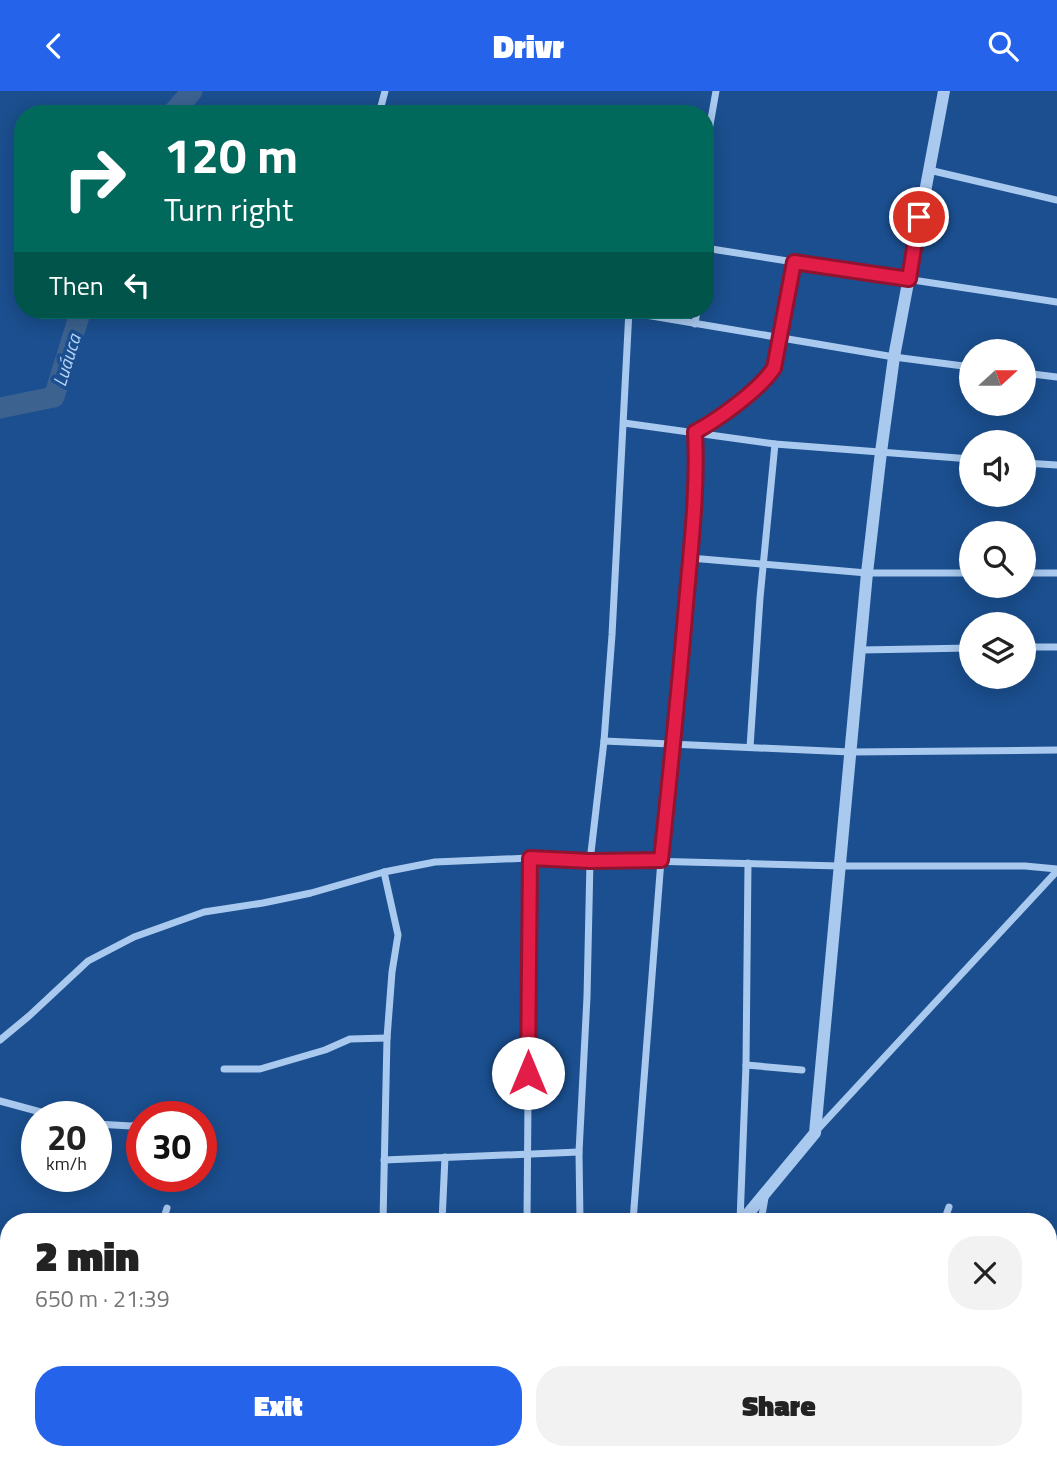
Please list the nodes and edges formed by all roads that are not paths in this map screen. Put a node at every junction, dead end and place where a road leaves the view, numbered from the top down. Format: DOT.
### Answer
graph roads {
  1 [pos="944,91"];
  2 [pos="929,170"];
  3 [pos="1057,200"];
  4 [pos="714,249"];
  5 [pos="794,262"];
  6 [pos="909,279"];
  7 [pos="1057,302"];
  8 [pos="629,319"];
  9 [pos="670,319"];
  10 [pos="696,319"];
  11 [pos="695,324"];
  12 [pos="779,339"];
  13 [pos="894,357"];
  14 [pos="959,365"];
  15 [pos="1036,374"];
  16 [pos="1057,377"];
  17 [pos="624,423"];
  18 [pos="695,432"];
  19 [pos="775,444"];
  20 [pos="881,452"];
  21 [pos="959,458"];
  22 [pos="1036,464"];
  23 [pos="1057,465"];
  24 [pos="690,558"];
  25 [pos="763,563"];
  26 [pos="867,573"];
  27 [pos="959,573"];
  28 [pos="1036,573"];
  29 [pos="1057,573"];
  30 [pos="1036,647"];
  31 [pos="1057,647"];
  32 [pos="959,648"];
  33 [pos="861,650"];
  34 [pos="604,741"];
  35 [pos="674,744"];
  36 [pos="750,747"];
  37 [pos="1057,750"];
  38 [pos="850,753"];
  39 [pos="530,858"];
  40 [pos="661,860"];
  41 [pos="590,861"];
  42 [pos="748,863"];
  43 [pos="840,866"];
  44 [pos="1057,870"];
  45 [pos="384,872"];
  46 [pos="387,1038"];
  47 [pos="0,1040"];
  48 [pos="746,1065"];
  49 [pos="224,1069"];
  50 [pos="802,1070"];
  51 [pos="0,1101"];
  52 [pos="21,1107"];
  53 [pos="815,1133"];
  54 [pos="579,1152"];
  55 [pos="527,1153"];
  56 [pos="445,1157"];
  57 [pos="384,1160"];
  58 [pos="765,1194"];
  59 [pos="167,1207"];
  60 [pos="949,1207"];
  61 [pos="165,1213"];
  62 [pos="383,1213"];
  63 [pos="442,1213"];
  64 [pos="527,1213"];
  65 [pos="580,1213"];
  66 [pos="634,1213"];
  67 [pos="741,1213"];
  68 [pos="748,1213"];
  69 [pos="762,1213"];
  70 [pos="947,1213"];
  1 -- 2 [label="street"];
  2 -- 3 [label="street"];
  2 -- 6 [label="street"];
  4 -- 5 [label="street"];
  5 -- 6 [label="street"];
  5 -- 12 [label="street"];
  6 -- 7 [label="street"];
  6 -- 13 [label="street"];
  8 -- 17 [label="street"];
  9 -- 11 [label="street"];
  10 -- 11 [label="street"];
  11 -- 12 [label="street"];
  12 -- 13 [label="street"];
  12 -- 18 [label="street"];
  13 -- 14 [label="street"];
  13 -- 20 [label="street"];
  15 -- 16 [label="street"];
  17 -- 18 [label="street"];
  17 -- 34 [label="street"];
  18 -- 19 [label="street"];
  18 -- 24 [label="street"];
  19 -- 20 [label="street"];
  19 -- 25 [label="street"];
  20 -- 21 [label="street"];
  20 -- 26 [label="street"];
  22 -- 23 [label="street"];
  24 -- 25 [label="street"];
  24 -- 35 [label="street"];
  25 -- 26 [label="street"];
  25 -- 36 [label="street"];
  26 -- 27 [label="street"];
  26 -- 33 [label="street"];
  28 -- 29 [label="street"];
  30 -- 31 [label="street"];
  32 -- 33 [label="street"];
  33 -- 38 [label="street"];
  34 -- 35 [label="street"];
  34 -- 41 [label="street"];
  35 -- 36 [label="street"];
  35 -- 40 [label="street"];
  36 -- 38 [label="street"];
  37 -- 38 [label="street"];
  38 -- 43 [label="street"];
  39 -- 41 [label="street"];
  39 -- 45 [label="street"];
  39 -- 55 [label="street"];
  40 -- 41 [label="street"];
  40 -- 42 [label="street"];
  40 -- 66 [label="street"];
  41 -- 54 [label="street"];
  42 -- 43 [label="street"];
  42 -- 48 [label="street"];
  43 -- 44 [label="street"];
  43 -- 53 [label="street"];
  44 -- 53 [label="street"];
  45 -- 46 [label="street"];
  45 -- 47 [label="street"];
  46 -- 49 [label="street"];
  46 -- 57 [label="street"];
  48 -- 50 [label="street"];
  48 -- 67 [label="street"];
  51 -- 52 [label="street"];
  53 -- 58 [label="street"];
  54 -- 55 [label="street"];
  54 -- 65 [label="street"];
  55 -- 56 [label="street"];
  55 -- 64 [label="street"];
  56 -- 57 [label="street"];
  56 -- 63 [label="street"];
  57 -- 62 [label="street"];
  58 -- 68 [label="street"];
  58 -- 69 [label="street"];
  59 -- 61 [label="street"];
  60 -- 70 [label="street"];
}
